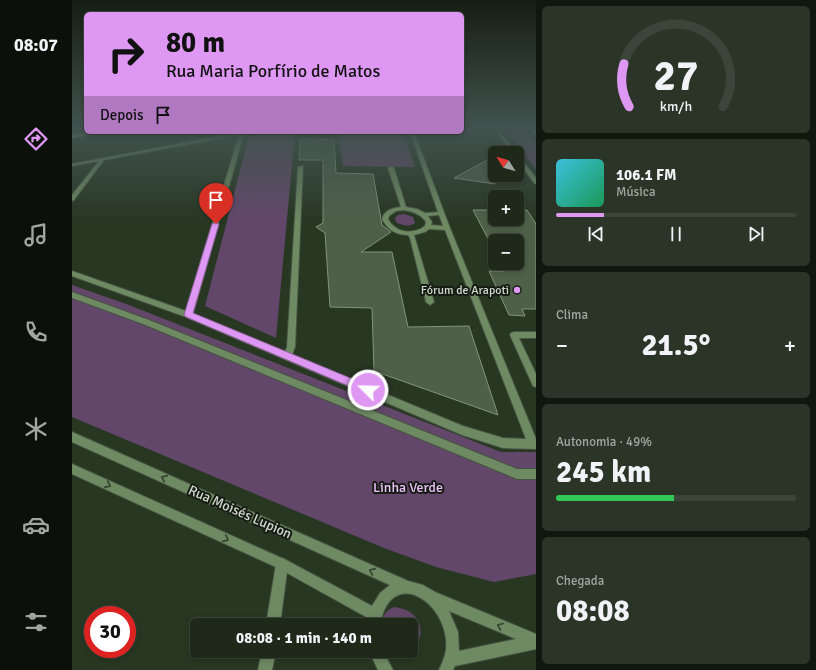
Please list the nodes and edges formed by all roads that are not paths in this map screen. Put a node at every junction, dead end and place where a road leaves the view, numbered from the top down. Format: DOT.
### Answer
graph roads {
  1 [pos="96,160"];
  2 [pos="102,160"];
  3 [pos="234,160"];
  4 [pos="423,160"];
  5 [pos="72,165"];
  6 [pos="524,166"];
  7 [pos="301,167"];
  8 [pos="392,168"];
  9 [pos="536,182"];
  10 [pos="72,199"];
  11 [pos="404,208"];
  12 [pos="442,212"];
  13 [pos="424,215"];
  14 [pos="428,226"];
  15 [pos="447,228"];
  16 [pos="410,233"];
  17 [pos="72,273"];
  18 [pos="72,295"];
  19 [pos="430,302"];
  20 [pos="189,315"];
  21 [pos="536,335"];
  22 [pos="287,357"];
  23 [pos="536,383"];
  24 [pos="72,438"];
  25 [pos="534,444"];
  26 [pos="72,469"];
  27 [pos="536,474"];
  28 [pos="282,564"];
  29 [pos="408,587"];
  30 [pos="429,596"];
  31 [pos="274,618"];
  32 [pos="371,618"];
  33 [pos="375,618"];
  34 [pos="536,641"];
  35 [pos="268,658"];
  36 [pos="448,665"];
  37 [pos="265,670"];
  1 -- 5 [label="street"];
  2 -- 10 [label="street"];
  3 -- 20 [label="street"];
  4 -- 12 [label="street"];
  6 -- 9 [label="street"];
  7 -- 22 [label="street"];
  8 -- 11 [label="street"];
  11 -- 13 [label="street"];
  11 -- 16 [label="street"];
  12 -- 13 [label="street"];
  12 -- 15 [label="street"];
  13 -- 14 [label="street"];
  14 -- 15 [label="street"];
  14 -- 16 [label="street"];
  15 -- 25 [label="street"];
  16 -- 19 [label="street"];
  17 -- 20 [label="street"];
  18 -- 27 [label="street"];
  20 -- 22 [label="street"];
  21 -- 23 [label="street"];
  22 -- 25 [label="street"];
  29 -- 24 [label="street, Rua Moisés Lupion, one-way"];
  26 -- 28 [label="street, one-way"];
  28 -- 31 [label="street"];
  28 -- 32 [label="street"];
  29 -- 30 [label="street, Rua Moisés Lupion"];
  29 -- 33 [label="street"];
  34 -- 30 [label="street, one-way"];
  30 -- 36 [label="street"];
  34 -- 36 [label="street"];
  35 -- 37 [label="street"];
}
